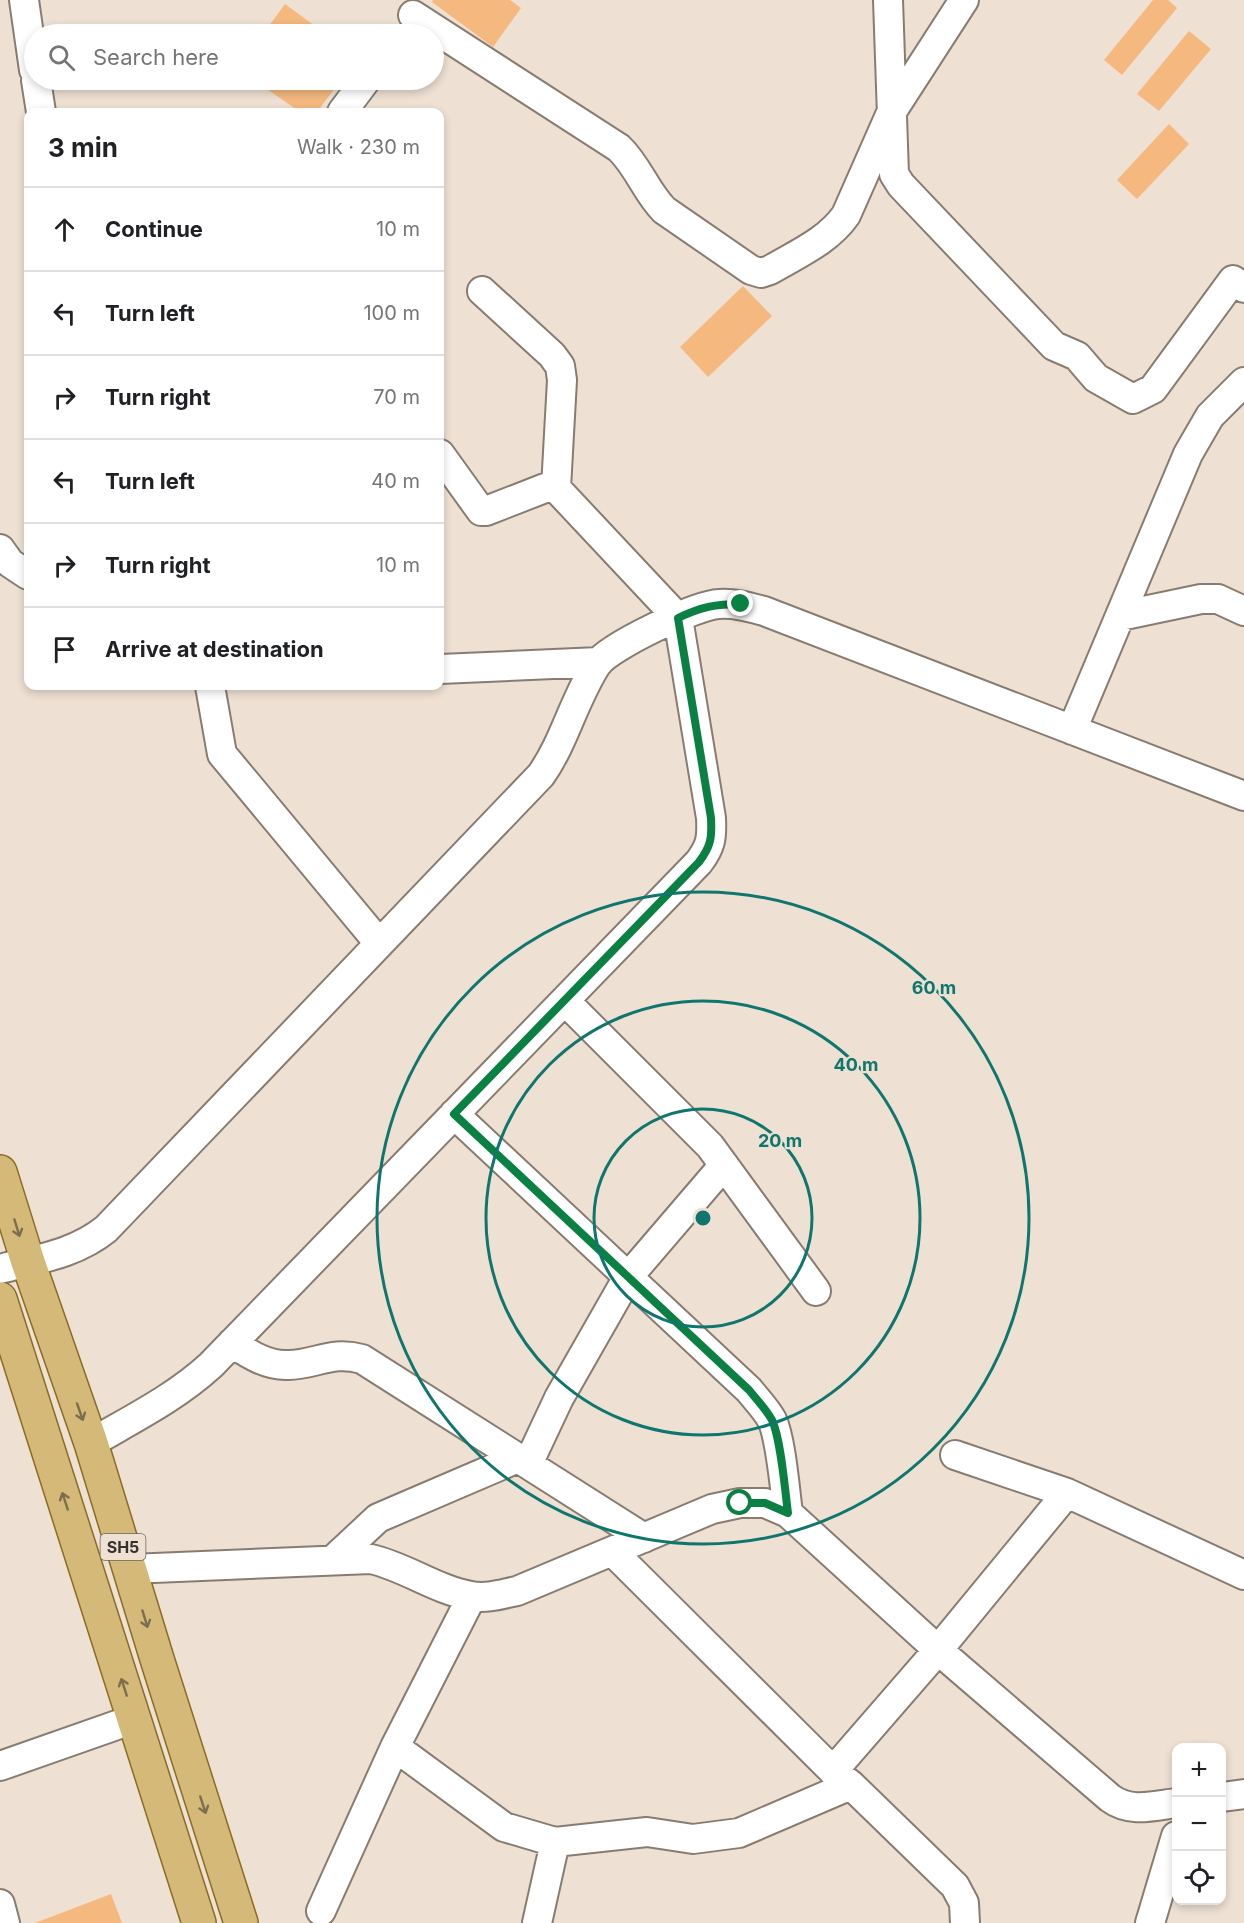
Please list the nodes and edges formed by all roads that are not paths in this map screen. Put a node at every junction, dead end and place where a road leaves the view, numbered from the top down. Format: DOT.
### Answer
graph roads {
  1 [pos="24,0"];
  2 [pos="888,0"];
  3 [pos="964,0"];
  4 [pos="27,24"];
  5 [pos="444,37"];
  6 [pos="37,90"];
  7 [pos="358,90"];
  8 [pos="40,108"];
  9 [pos="345,108"];
  10 [pos="891,113"];
  11 [pos="1244,288"];
  12 [pos="482,291"];
  13 [pos="1244,382"];
  14 [pos="444,460"];
  15 [pos="556,488"];
  16 [pos="0,549"];
  17 [pos="24,573"];
  18 [pos="1244,611"];
  19 [pos="1120,616"];
  20 [pos="678,618"];
  21 [pos="599,662"];
  22 [pos="444,669"];
  23 [pos="211,690"];
  24 [pos="1072,730"];
  25 [pos="1244,796"];
  26 [pos="379,944"];
  27 [pos="565,1001"];
  28 [pos="454,1114"];
  29 [pos="724,1165"];
  30 [pos="0,1172"];
  31 [pos="14,1265"];
  32 [pos="628,1277"];
  33 [pos="816,1291"];
  34 [pos="0,1299"];
  35 [pos="232,1343"];
  36 [pos="91,1443"];
  37 [pos="955,1455"];
  38 [pos="523,1461"];
  39 [pos="1067,1493"];
  40 [pos="788,1513"];
  41 [pos="644,1538"];
  42 [pos="612,1551"];
  43 [pos="334,1560"];
  44 [pos="130,1569"];
  45 [pos="1244,1575"];
  46 [pos="472,1596"];
  47 [pos="938,1650"];
  48 [pos="134,1719"];
  49 [pos="394,1747"];
  50 [pos="0,1766"];
  51 [pos="842,1778"];
  52 [pos="1244,1794"];
  53 [pos="1226,1796"];
  54 [pos="1172,1804"];
  55 [pos="555,1842"];
  56 [pos="1172,1849"];
  57 [pos="0,1904"];
  58 [pos="321,1911"];
  59 [pos="5,1923"];
  60 [pos="199,1923"];
  61 [pos="241,1923"];
  62 [pos="537,1923"];
  63 [pos="965,1923"];
  64 [pos="1150,1923"];
  1 -- 4 [label="street"];
  2 -- 10 [label="street"];
  3 -- 10 [label="street"];
  5 -- 10 [label="street"];
  6 -- 8 [label="street"];
  7 -- 9 [label="street"];
  10 -- 11 [label="street"];
  12 -- 15 [label="street"];
  13 -- 19 [label="street"];
  14 -- 15 [label="street"];
  15 -- 20 [label="street"];
  16 -- 17 [label="street"];
  18 -- 19 [label="street"];
  19 -- 24 [label="street"];
  20 -- 21 [label="street"];
  20 -- 24 [label="street"];
  20 -- 27 [label="street"];
  21 -- 22 [label="street"];
  21 -- 26 [label="street"];
  23 -- 26 [label="street"];
  24 -- 25 [label="street"];
  26 -- 31 [label="street"];
  27 -- 28 [label="street"];
  27 -- 29 [label="street"];
  28 -- 32 [label="street"];
  28 -- 35 [label="street"];
  29 -- 32 [label="street"];
  29 -- 33 [label="street"];
  30 -- 31 [label="main road, SH5, one-way"];
  31 -- 36 [label="main road, SH5, one-way"];
  32 -- 38 [label="street"];
  32 -- 40 [label="street"];
  48 -- 34 [label="main road, SH5, one-way"];
  35 -- 36 [label="street"];
  35 -- 38 [label="street"];
  36 -- 44 [label="main road, SH5"];
  37 -- 39 [label="street"];
  38 -- 41 [label="street"];
  38 -- 43 [label="street"];
  39 -- 45 [label="street"];
  39 -- 47 [label="street"];
  40 -- 41 [label="street"];
  40 -- 47 [label="street"];
  41 -- 42 [label="street"];
  42 -- 46 [label="street"];
  42 -- 51 [label="street"];
  43 -- 44 [label="street"];
  43 -- 46 [label="street"];
  44 -- 61 [label="main road, SH5, one-way"];
  46 -- 49 [label="street"];
  47 -- 51 [label="street"];
  47 -- 54 [label="street"];
  48 -- 50 [label="street"];
  48 -- 60 [label="main road, SH5"];
  49 -- 55 [label="street"];
  49 -- 58 [label="street"];
  51 -- 55 [label="street"];
  51 -- 63 [label="street"];
  52 -- 53 [label="street"];
  55 -- 62 [label="street"];
  56 -- 64 [label="street"];
  57 -- 59 [label="street"];
}
